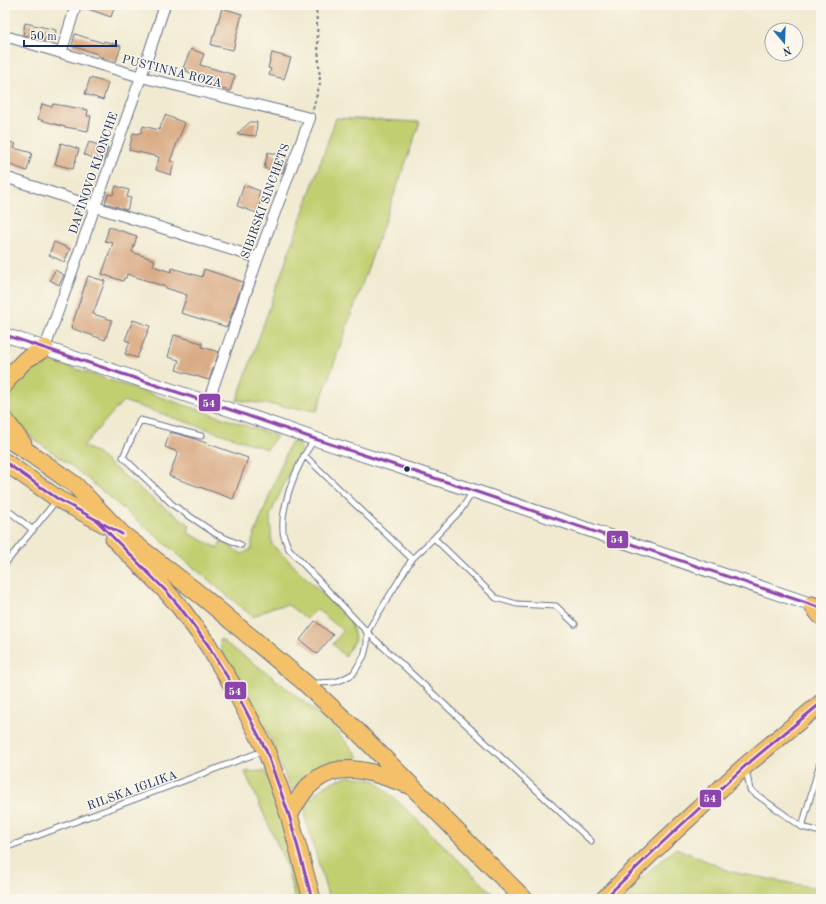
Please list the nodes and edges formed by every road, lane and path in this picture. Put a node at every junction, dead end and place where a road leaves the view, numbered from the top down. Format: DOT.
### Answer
graph roads {
  1 [pos="76,5"];
  2 [pos="165,5"];
  3 [pos="316,5"];
  4 [pos="5,36"];
  5 [pos="61,53"];
  6 [pos="141,78"];
  7 [pos="310,118"];
  8 [pos="5,176"];
  9 [pos="95,206"];
  10 [pos="258,258"];
  11 [pos="5,335"];
  12 [pos="46,348"];
  13 [pos="5,384"];
  14 [pos="208,402"];
  15 [pos="5,420"];
  16 [pos="201,436"];
  17 [pos="5,437"];
  18 [pos="315,439"];
  19 [pos="31,454"];
  20 [pos="304,455"];
  21 [pos="5,462"];
  22 [pos="474,491"];
  23 [pos="58,499"];
  24 [pos="5,508"];
  25 [pos="95,519"];
  26 [pos="33,530"];
  27 [pos="122,534"];
  28 [pos="434,538"];
  29 [pos="240,545"];
  30 [pos="412,559"];
  31 [pos="5,564"];
  32 [pos="818,610"];
  33 [pos="575,624"];
  34 [pos="367,632"];
  35 [pos="304,682"];
  36 [pos="821,703"];
  37 [pos="266,750"];
  38 [pos="821,759"];
  39 [pos="745,766"];
  40 [pos="410,785"];
  41 [pos="289,815"];
  42 [pos="802,827"];
  43 [pos="821,832"];
  44 [pos="591,841"];
  45 [pos="5,848"];
  46 [pos="523,898"];
  47 [pos="312,899"];
  48 [pos="604,899"];
  1 -- 5 [label="street"];
  2 -- 6 [label="street, DAFINOVO KLONCHE"];
  3 -- 7 [label="path"];
  4 -- 5 [label="street, PUSTINNA ROZA"];
  5 -- 6 [label="street, PUSTINNA ROZA"];
  6 -- 7 [label="street, PUSTINNA ROZA"];
  6 -- 9 [label="street, DAFINOVO KLONCHE"];
  7 -- 10 [label="street, SIBIRSKI SINCHETS"];
  8 -- 9 [label="street"];
  9 -- 10 [label="street"];
  9 -- 12 [label="street, DAFINOVO KLONCHE"];
  10 -- 14 [label="street, SIBIRSKI SINCHETS"];
  11 -- 12 [label="street"];
  12 -- 13 [label="main road"];
  12 -- 14 [label="street"];
  14 -- 18 [label="street"];
  15 -- 19 [label="main road"];
  16 -- 29 [label="lane"];
  17 -- 19 [label="main road"];
  18 -- 20 [label="lane"];
  18 -- 22 [label="street"];
  19 -- 27 [label="main road"];
  20 -- 30 [label="lane"];
  20 -- 34 [label="lane"];
  21 -- 23 [label="main road"];
  22 -- 28 [label="lane"];
  22 -- 32 [label="street"];
  23 -- 25 [label="main road"];
  23 -- 26 [label="lane"];
  24 -- 26 [label="lane"];
  25 -- 27 [label="main road"];
  25 -- 37 [label="main road"];
  26 -- 31 [label="lane"];
  27 -- 35 [label="main road"];
  28 -- 30 [label="lane"];
  28 -- 33 [label="lane"];
  30 -- 34 [label="lane"];
  34 -- 35 [label="lane"];
  34 -- 44 [label="lane"];
  35 -- 40 [label="main road"];
  36 -- 39 [label="main road"];
  37 -- 41 [label="main road"];
  37 -- 45 [label="lane, RILSKA IGLIKA"];
  38 -- 42 [label="lane"];
  39 -- 42 [label="lane"];
  39 -- 48 [label="main road"];
  40 -- 41 [label="main road"];
  40 -- 46 [label="main road"];
  41 -- 47 [label="main road"];
  42 -- 43 [label="lane"];
}
